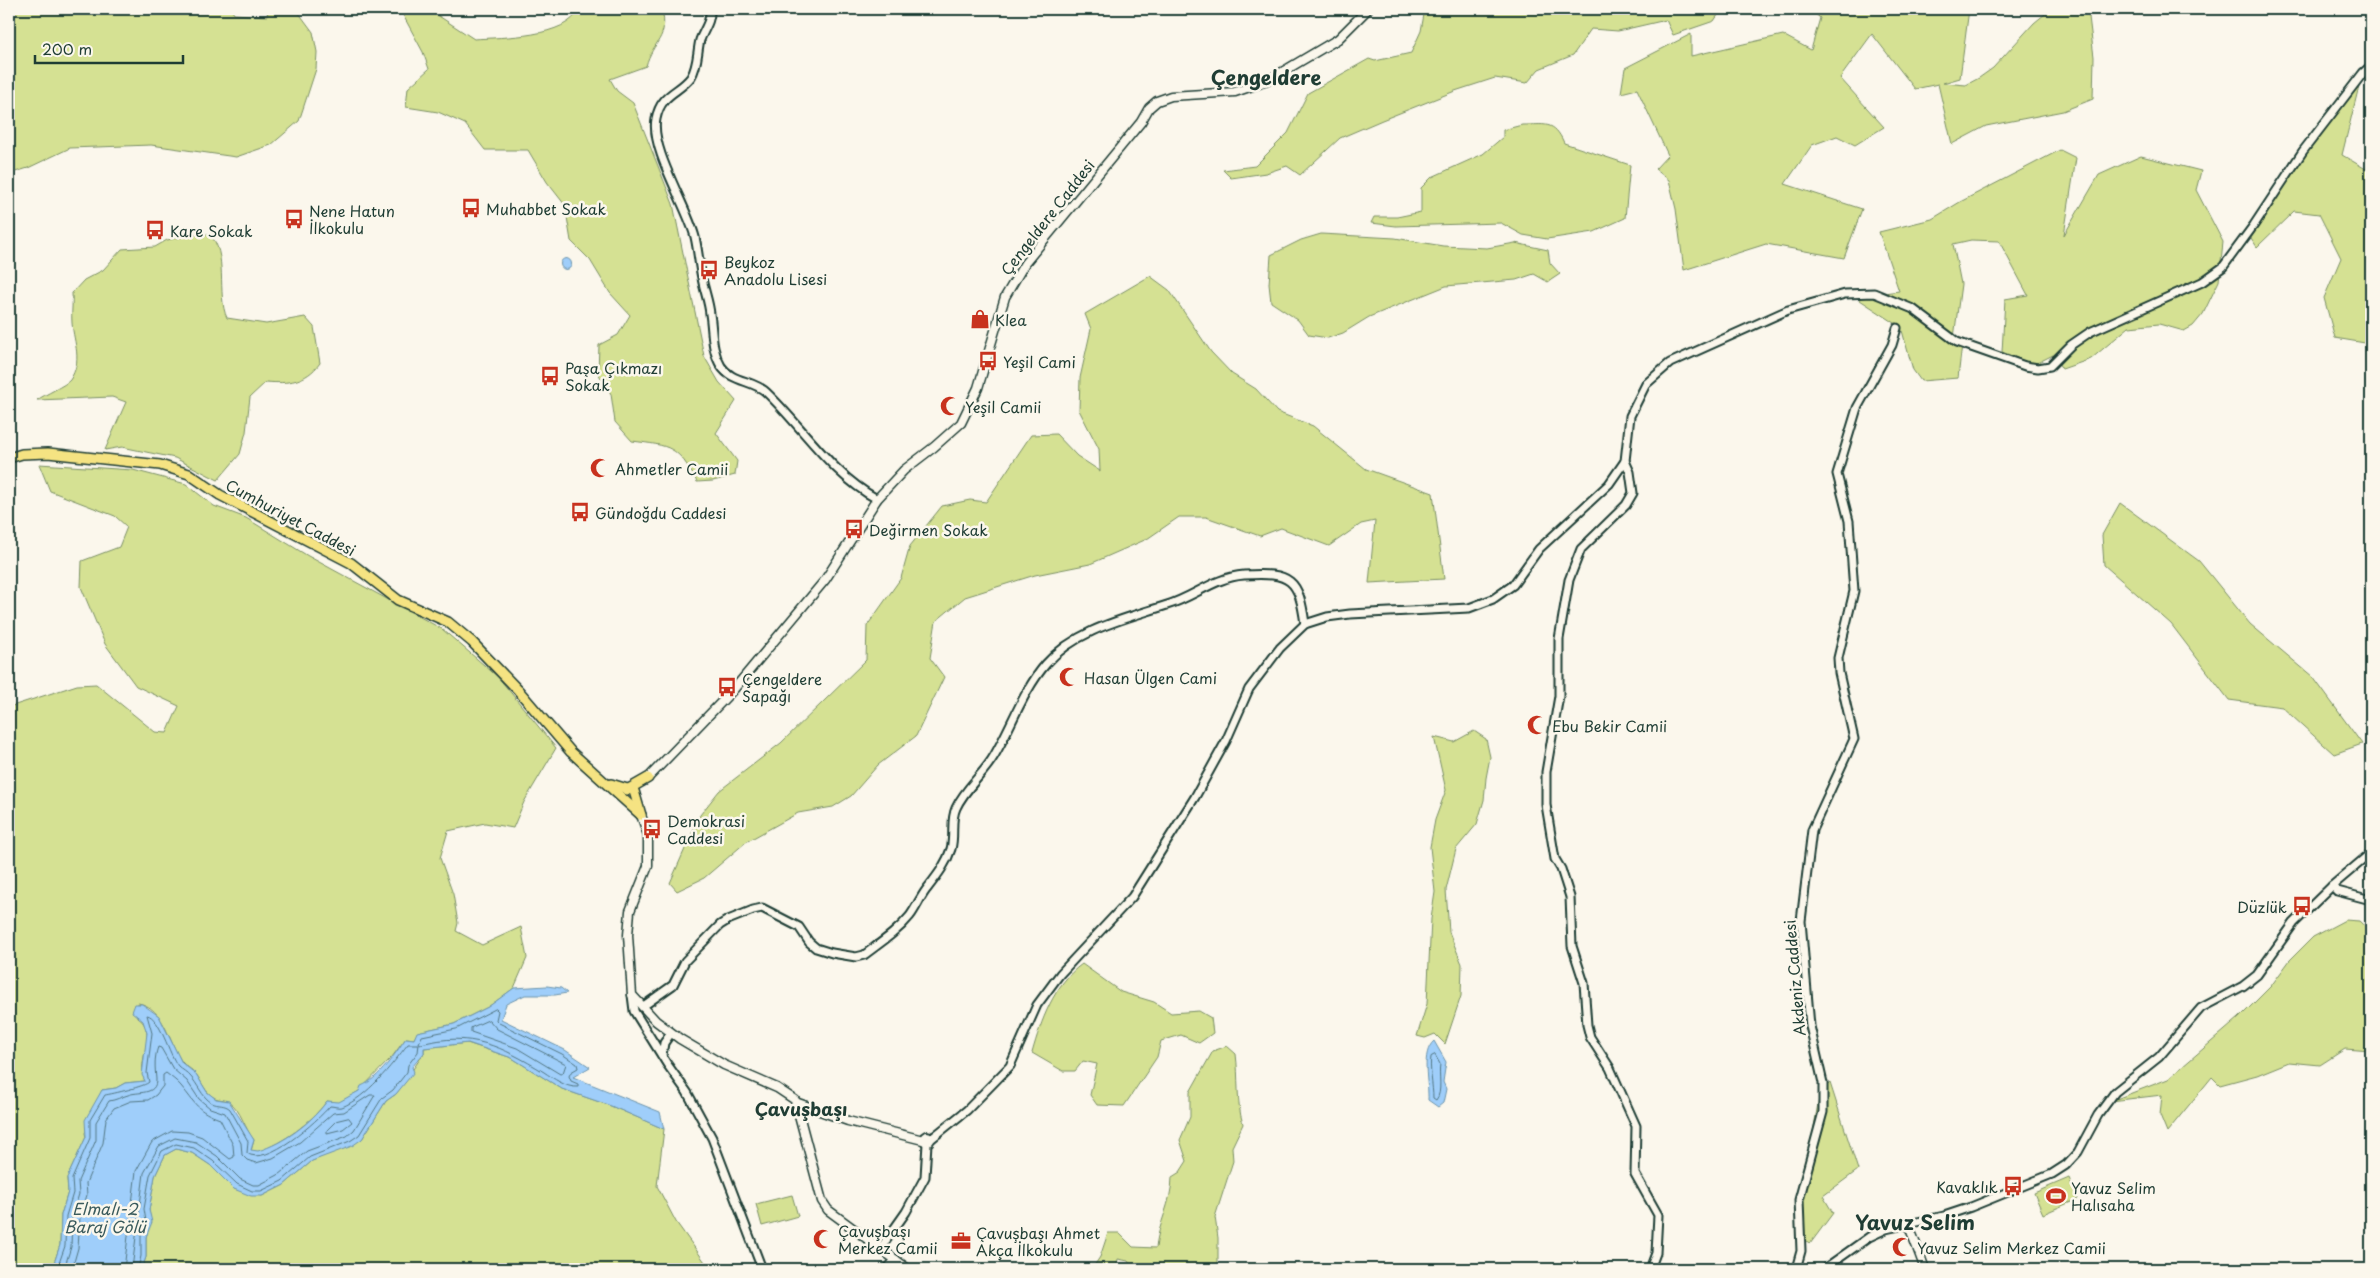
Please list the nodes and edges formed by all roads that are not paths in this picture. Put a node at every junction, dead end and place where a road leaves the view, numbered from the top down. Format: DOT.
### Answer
graph roads {
  1 [pos="710,9"];
  2 [pos="1368,9"];
  3 [pos="2371,66"];
  4 [pos="1897,328"];
  5 [pos="9,458"];
  6 [pos="1625,461"];
  7 [pos="877,499"];
  8 [pos="1305,624"];
  9 [pos="648,778"];
  10 [pos="604,781"];
  11 [pos="629,789"];
  12 [pos="636,798"];
  13 [pos="625,800"];
  14 [pos="641,815"];
  15 [pos="2371,853"];
  16 [pos="2332,886"];
  17 [pos="2371,900"];
  18 [pos="632,995"];
  19 [pos="642,1007"];
  20 [pos="671,1032"];
  21 [pos="662,1056"];
  22 [pos="798,1103"];
  23 [pos="927,1141"];
  24 [pos="1908,1223"];
  25 [pos="880,1249"];
  26 [pos="896,1260"];
  27 [pos="762,1269"];
  28 [pos="888,1269"];
  29 [pos="908,1269"];
  30 [pos="1650,1269"];
  31 [pos="1796,1269"];
  32 [pos="1824,1269"];
  33 [pos="1925,1269"];
  1 -- 7 [label="street"];
  2 -- 7 [label="main road, Çengeldere Caddesi"];
  3 -- 6 [label="street"];
  4 -- 31 [label="street, Akdeniz Caddesi"];
  5 -- 10 [label="main road, Cumhuriyet Caddesi"];
  6 -- 8 [label="street"];
  6 -- 30 [label="street"];
  7 -- 9 [label="main road, Çengeldere Caddesi"];
  8 -- 19 [label="street"];
  8 -- 23 [label="street"];
  9 -- 11 [label="main road"];
  9 -- 12 [label="main road"];
  10 -- 11 [label="main road"];
  10 -- 13 [label="main road, Cumhuriyet Caddesi"];
  11 -- 12 [label="main road"];
  11 -- 13 [label="main road"];
  12 -- 13 [label="main road"];
  12 -- 14 [label="main road"];
  13 -- 14 [label="main road, Cumhuriyet Caddesi"];
  14 -- 18 [label="main road"];
  15 -- 16 [label="street"];
  16 -- 17 [label="street"];
  16 -- 24 [label="street"];
  18 -- 19 [label="main road"];
  18 -- 21 [label="street"];
  19 -- 20 [label="main road"];
  20 -- 21 [label="street"];
  20 -- 22 [label="main road"];
  21 -- 27 [label="street"];
  22 -- 23 [label="main road"];
  22 -- 25 [label="main road"];
  23 -- 25 [label="street"];
  24 -- 32 [label="street"];
  24 -- 33 [label="main road"];
  25 -- 26 [label="main road"];
  26 -- 28 [label="main road"];
  26 -- 29 [label="main road"];
}
